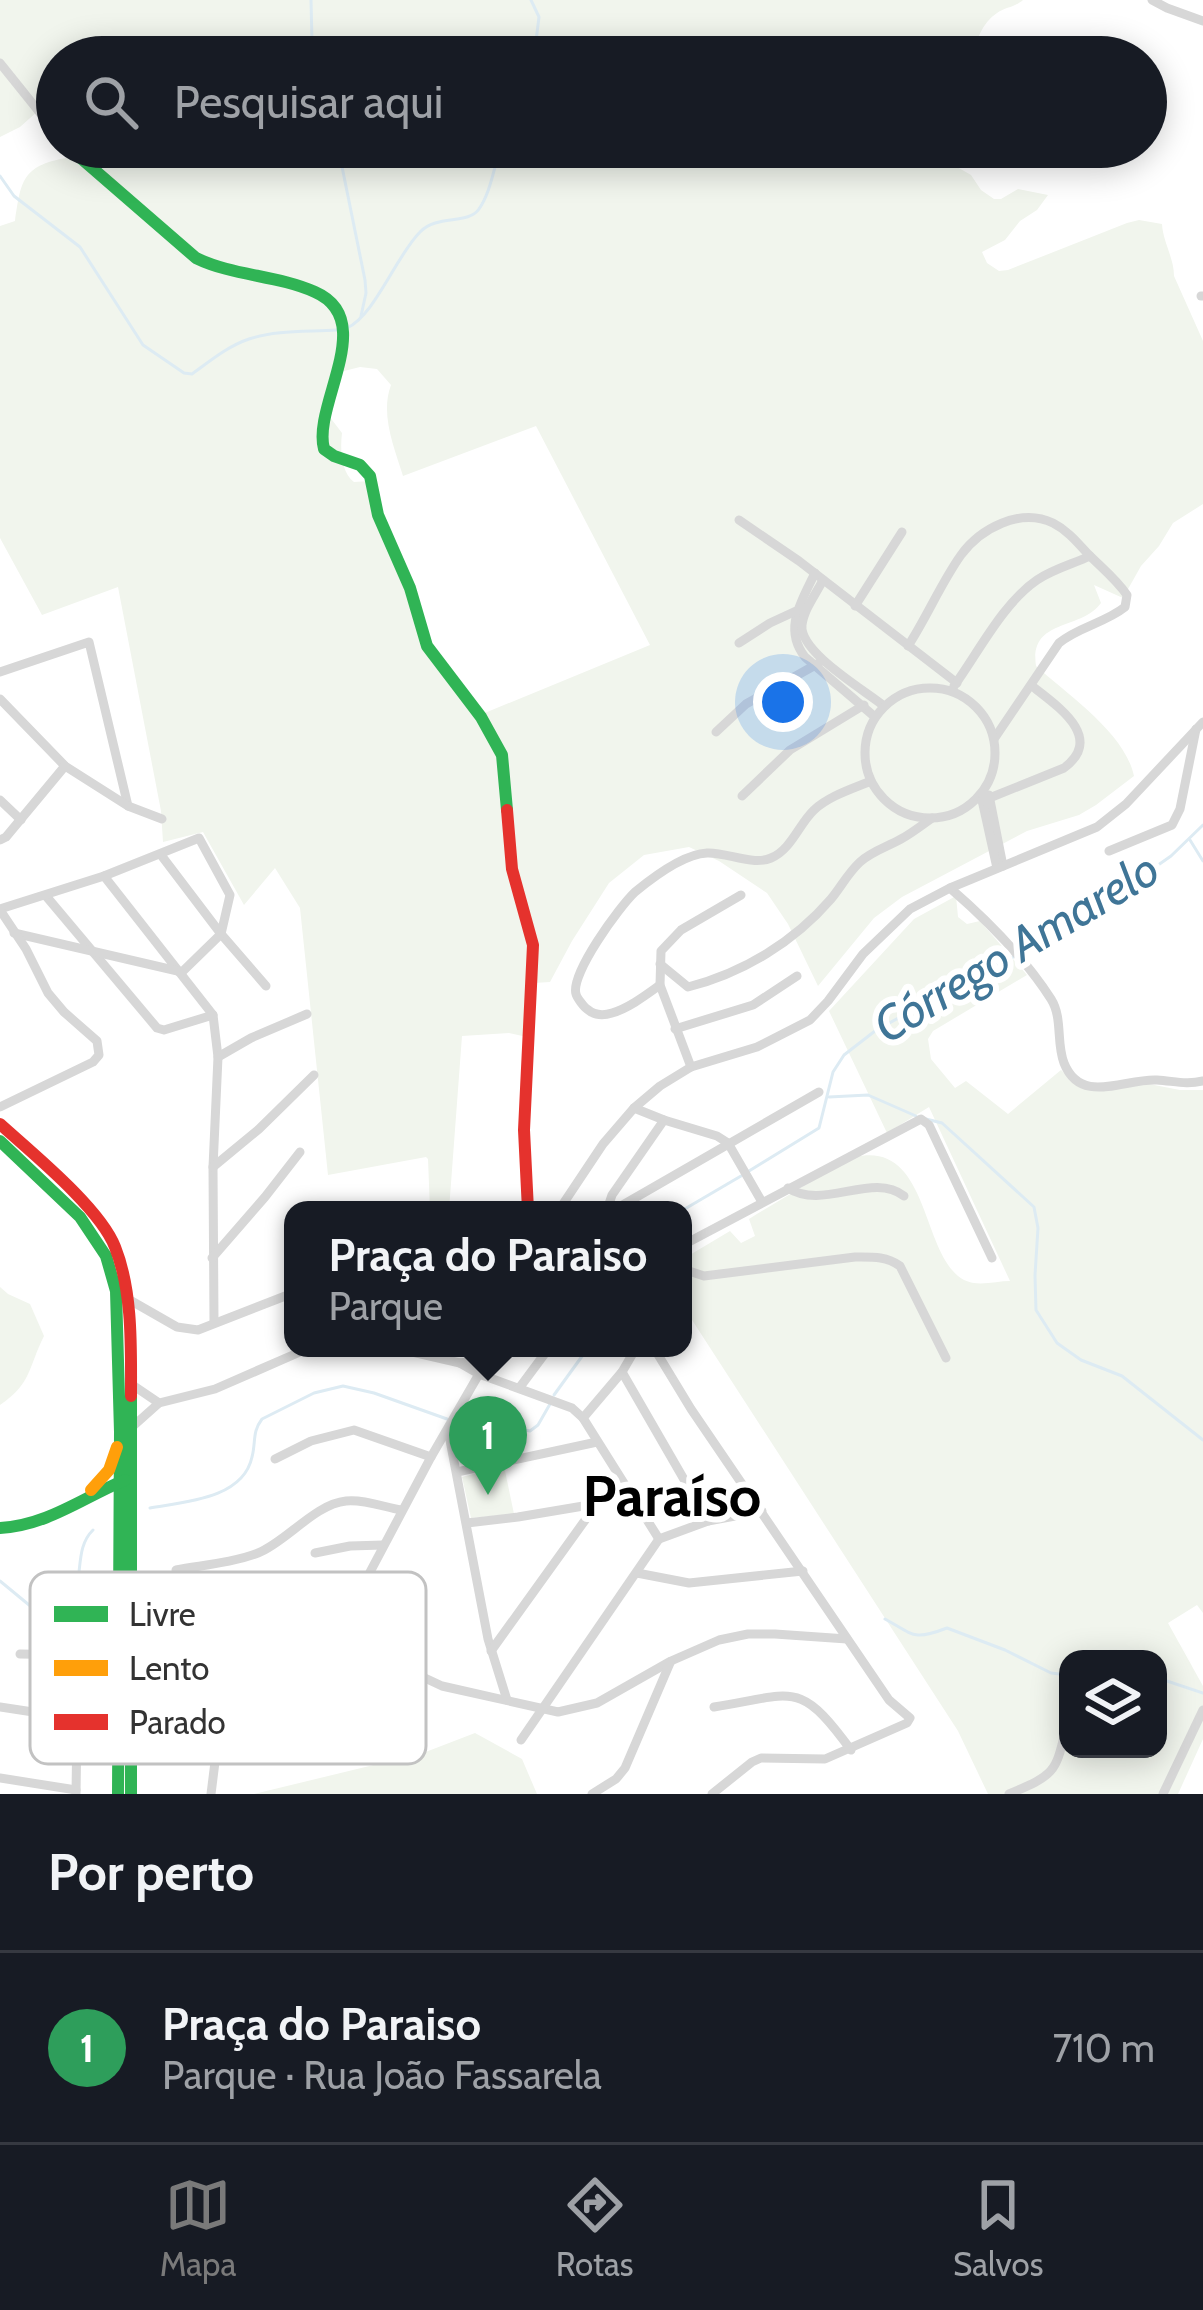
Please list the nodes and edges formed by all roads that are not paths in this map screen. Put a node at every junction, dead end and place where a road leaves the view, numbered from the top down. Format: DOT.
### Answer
graph roads {
  1 [pos="1152,0"];
  2 [pos="1203,21"];
  3 [pos="0,63"];
  4 [pos="36,108"];
  5 [pos="92,168"];
  6 [pos="739,520"];
  7 [pos="902,532"];
  8 [pos="1090,556"];
  9 [pos="819,576"];
  10 [pos="855,606"];
  11 [pos="796,611"];
  12 [pos="739,643"];
  13 [pos="908,646"];
  14 [pos="820,662"];
  15 [pos="0,671"];
  16 [pos="1032,686"];
  17 [pos="954,687"];
  18 [pos="0,699"];
  19 [pos="868,701"];
  20 [pos="884,706"];
  21 [pos="875,716"];
  22 [pos="1199,726"];
  23 [pos="716,732"];
  24 [pos="994,739"];
  25 [pos="64,766"];
  26 [pos="872,782"];
  27 [pos="985,795"];
  28 [pos="742,796"];
  29 [pos="0,800"];
  30 [pos="128,806"];
  31 [pos="932,818"];
  32 [pos="162,819"];
  33 [pos="21,820"];
  34 [pos="0,840"];
  35 [pos="1109,851"];
  36 [pos="160,855"];
  37 [pos="1000,867"];
  38 [pos="104,876"];
  39 [pos="950,888"];
  40 [pos="741,895"];
  41 [pos="46,896"];
  42 [pos="0,909"];
  43 [pos="14,933"];
  44 [pos="221,934"];
  45 [pos="92,950"];
  46 [pos="660,964"];
  47 [pos="182,972"];
  48 [pos="797,976"];
  49 [pos="266,986"];
  50 [pos="660,986"];
  51 [pos="688,987"];
  52 [pos="666,1004"];
  53 [pos="307,1014"];
  54 [pos="213,1016"];
  55 [pos="675,1029"];
  56 [pos="218,1057"];
  57 [pos="691,1066"];
  58 [pos="314,1075"];
  59 [pos="1203,1081"];
  60 [pos="819,1092"];
  61 [pos="0,1107"];
  62 [pos="634,1108"];
  63 [pos="664,1120"];
  64 [pos="0,1124"];
  65 [pos="0,1142"];
  66 [pos="728,1143"];
  67 [pos="300,1152"];
  68 [pos="27,1156"];
  69 [pos="213,1167"];
  70 [pos="788,1188"];
  71 [pos="904,1196"];
  72 [pos="528,1201"];
  73 [pos="565,1201"];
  74 [pos="611,1201"];
  75 [pos="627,1201"];
  76 [pos="762,1202"];
  77 [pos="692,1240"];
  78 [pos="212,1258"];
  79 [pos="992,1258"];
  80 [pos="692,1273"];
  81 [pos="284,1296"];
  82 [pos="128,1299"];
  83 [pos="214,1322"];
  84 [pos="289,1357"];
  85 [pos="434,1357"];
  86 [pos="482,1357"];
  87 [pos="495,1357"];
  88 [pos="542,1357"];
  89 [pos="631,1357"];
  90 [pos="660,1357"];
  91 [pos="946,1358"];
  92 [pos="460,1363"];
  93 [pos="622,1372"];
  94 [pos="479,1374"];
  95 [pos="131,1384"];
  96 [pos="520,1388"];
  97 [pos="159,1402"];
  98 [pos="583,1418"];
  99 [pos="451,1424"];
  100 [pos="125,1431"];
  101 [pos="597,1442"];
  102 [pos="431,1457"];
  103 [pos="275,1459"];
  104 [pos="109,1470"];
  105 [pos="457,1472"];
  106 [pos="120,1482"];
  107 [pos="87,1496"];
  108 [pos="631,1498"];
  109 [pos="596,1505"];
  110 [pos="401,1510"];
  111 [pos="762,1511"];
  112 [pos="708,1521"];
  113 [pos="467,1523"];
  114 [pos="0,1528"];
  115 [pos="659,1539"];
  116 [pos="383,1546"];
  117 [pos="315,1553"];
  118 [pos="176,1570"];
  119 [pos="803,1571"];
  120 [pos="131,1572"];
  121 [pos="369,1572"];
  122 [pos="637,1573"];
  123 [pos="847,1639"];
  124 [pos="491,1651"];
  125 [pos="20,1654"];
  126 [pos="30,1654"];
  127 [pos="671,1661"];
  128 [pos="426,1679"];
  129 [pos="507,1701"];
  130 [pos="715,1707"];
  131 [pos="0,1708"];
  132 [pos="1203,1710"];
  133 [pos="543,1711"];
  134 [pos="30,1712"];
  135 [pos="521,1740"];
  136 [pos="851,1750"];
  137 [pos="1059,1754"];
  138 [pos="120,1764"];
  139 [pos="127,1764"];
  140 [pos="215,1764"];
  141 [pos="0,1778"];
  142 [pos="76,1792"];
  143 [pos="118,1794"];
  144 [pos="130,1794"];
  145 [pos="212,1794"];
  146 [pos="592,1794"];
  147 [pos="712,1794"];
  148 [pos="1009,1794"];
  149 [pos="1163,1794"];
  1 -- 2 [label="street"];
  3 -- 4 [label="street"];
  5 -- 72 [label="main road"];
  6 -- 9 [label="street"];
  7 -- 10 [label="street"];
  8 -- 13 [label="street"];
  8 -- 16 [label="street"];
  8 -- 17 [label="street"];
  9 -- 10 [label="street"];
  9 -- 11 [label="street"];
  9 -- 14 [label="street"];
  10 -- 13 [label="street"];
  11 -- 12 [label="street"];
  11 -- 14 [label="street"];
  13 -- 17 [label="street"];
  14 -- 19 [label="street"];
  14 -- 23 [label="street"];
  15 -- 30 [label="street"];
  16 -- 24 [label="street"];
  16 -- 27 [label="street"];
  17 -- 20 [label="street"];
  17 -- 24 [label="street"];
  18 -- 25 [label="street"];
  19 -- 20 [label="street"];
  19 -- 21 [label="street"];
  19 -- 28 [label="street"];
  20 -- 21 [label="street"];
  21 -- 26 [label="street"];
  22 -- 35 [label="street"];
  22 -- 37 [label="street"];
  24 -- 27 [label="street"];
  25 -- 30 [label="street"];
  25 -- 33 [label="street"];
  26 -- 31 [label="street"];
  26 -- 50 [label="street"];
  27 -- 31 [label="street"];
  27 -- 37 [label="street"];
  29 -- 33 [label="street"];
  30 -- 32 [label="street"];
  31 -- 51 [label="street"];
  33 -- 34 [label="street"];
  36 -- 38 [label="street"];
  36 -- 44 [label="street"];
  36 -- 44 [label="street"];
  37 -- 39 [label="street"];
  38 -- 41 [label="street"];
  38 -- 47 [label="street"];
  39 -- 57 [label="street"];
  39 -- 59 [label="street"];
  40 -- 46 [label="street"];
  41 -- 42 [label="street"];
  41 -- 45 [label="street"];
  42 -- 43 [label="street"];
  43 -- 45 [label="street"];
  43 -- 61 [label="street"];
  44 -- 47 [label="street"];
  44 -- 49 [label="street"];
  45 -- 47 [label="street"];
  45 -- 54 [label="street"];
  46 -- 50 [label="street"];
  46 -- 51 [label="street"];
  47 -- 54 [label="street"];
  48 -- 55 [label="street"];
  50 -- 52 [label="street"];
  51 -- 52 [label="street"];
  52 -- 55 [label="street"];
  53 -- 56 [label="street"];
  54 -- 56 [label="street"];
  55 -- 57 [label="street"];
  56 -- 69 [label="street"];
  57 -- 62 [label="street"];
  58 -- 69 [label="street"];
  60 -- 66 [label="street"];
  62 -- 63 [label="street"];
  62 -- 73 [label="street"];
  63 -- 66 [label="street"];
  63 -- 74 [label="street"];
  64 -- 68 [label="main road"];
  65 -- 68 [label="main road"];
  66 -- 75 [label="street"];
  66 -- 76 [label="street"];
  67 -- 78 [label="street"];
  68 -- 82 [label="main road"];
  68 -- 100 [label="main road"];
  69 -- 78 [label="street"];
  70 -- 71 [label="street"];
  70 -- 76 [label="street"];
  70 -- 79 [label="street"];
  76 -- 77 [label="street"];
  78 -- 83 [label="street"];
  80 -- 91 [label="street"];
  81 -- 83 [label="street"];
  82 -- 83 [label="street"];
  82 -- 95 [label="main road"];
  84 -- 97 [label="street"];
  85 -- 92 [label="street"];
  86 -- 92 [label="street"];
  87 -- 94 [label="street"];
  88 -- 96 [label="street"];
  89 -- 93 [label="street"];
  90 -- 111 [label="street"];
  92 -- 94 [label="street"];
  93 -- 98 [label="street"];
  93 -- 112 [label="street"];
  94 -- 96 [label="street"];
  94 -- 99 [label="street"];
  95 -- 97 [label="street"];
  95 -- 100 [label="main road"];
  96 -- 98 [label="street"];
  97 -- 100 [label="street"];
  98 -- 101 [label="street"];
  99 -- 102 [label="street"];
  99 -- 105 [label="street"];
  100 -- 104 [label="main road"];
  100 -- 106 [label="main road"];
  101 -- 105 [label="street"];
  101 -- 108 [label="street"];
  102 -- 103 [label="street"];
  102 -- 110 [label="street"];
  104 -- 106 [label="main road"];
  104 -- 107 [label="main road"];
  105 -- 113 [label="street"];
  106 -- 107 [label="main road"];
  106 -- 120 [label="main road"];
  107 -- 114 [label="main road"];
  108 -- 109 [label="street"];
  108 -- 115 [label="street"];
  109 -- 113 [label="street"];
  109 -- 124 [label="street"];
  110 -- 116 [label="street"];
  110 -- 118 [label="street"];
  111 -- 112 [label="street"];
  111 -- 119 [label="street"];
  112 -- 115 [label="street"];
  113 -- 124 [label="street"];
  115 -- 122 [label="street"];
  116 -- 117 [label="street"];
  116 -- 121 [label="street"];
  119 -- 122 [label="street"];
  119 -- 123 [label="street"];
  122 -- 133 [label="street"];
  123 -- 127 [label="street"];
  123 -- 136 [label="street"];
  124 -- 129 [label="street"];
  125 -- 126 [label="street"];
  127 -- 133 [label="street"];
  127 -- 146 [label="street"];
  128 -- 129 [label="street"];
  129 -- 133 [label="street"];
  130 -- 136 [label="street"];
  131 -- 134 [label="street"];
  132 -- 149 [label="street"];
  133 -- 135 [label="street"];
  136 -- 147 [label="street"];
  137 -- 148 [label="street"];
  138 -- 143 [label="main road"];
  139 -- 144 [label="main road"];
  140 -- 145 [label="street"];
  141 -- 142 [label="street"];
}
